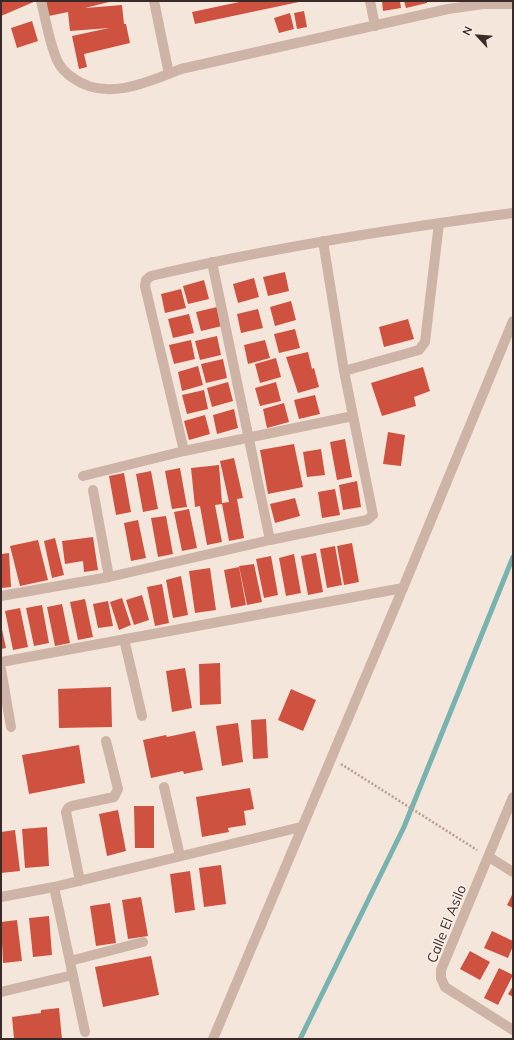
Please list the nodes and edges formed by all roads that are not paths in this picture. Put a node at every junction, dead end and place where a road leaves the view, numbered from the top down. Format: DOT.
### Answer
graph roads {
  1 [pos="40,1"];
  2 [pos="154,1"];
  3 [pos="370,1"];
  4 [pos="507,3"];
  5 [pos="375,26"];
  6 [pos="169,74"];
  7 [pos="513,213"];
  8 [pos="439,223"];
  9 [pos="323,242"];
  10 [pos="212,262"];
  11 [pos="513,321"];
  12 [pos="344,371"];
  13 [pos="353,416"];
  14 [pos="249,438"];
  15 [pos="184,451"];
  16 [pos="82,476"];
  17 [pos="93,490"];
  18 [pos="270,540"];
  19 [pos="109,577"];
  20 [pos="403,588"];
  21 [pos="1,596"];
  22 [pos="124,639"];
  23 [pos="1,662"];
  24 [pos="1,669"];
  25 [pos="142,716"];
  26 [pos="11,727"];
  27 [pos="106,741"];
  28 [pos="164,787"];
  29 [pos="513,797"];
  30 [pos="301,827"];
  31 [pos="180,856"];
  32 [pos="489,857"];
  33 [pos="513,872"];
  34 [pos="80,880"];
  35 [pos="54,887"];
  36 [pos="1,897"];
  37 [pos="144,942"];
  38 [pos="70,961"];
  39 [pos="73,975"];
  40 [pos="1,992"];
  41 [pos="513,1030"];
  42 [pos="85,1032"];
  43 [pos="213,1039"];
  1 -- 6 [label="street"];
  2 -- 6 [label="street"];
  3 -- 5 [label="street"];
  4 -- 5 [label="street"];
  5 -- 6 [label="street"];
  7 -- 8 [label="street"];
  8 -- 9 [label="street"];
  8 -- 12 [label="street"];
  9 -- 10 [label="street"];
  9 -- 12 [label="street"];
  10 -- 14 [label="street"];
  10 -- 15 [label="street"];
  11 -- 20 [label="street"];
  12 -- 13 [label="street"];
  13 -- 14 [label="street"];
  13 -- 18 [label="street"];
  14 -- 15 [label="street"];
  14 -- 18 [label="street"];
  15 -- 16 [label="street"];
  17 -- 19 [label="street"];
  18 -- 19 [label="street"];
  19 -- 21 [label="street"];
  20 -- 22 [label="street"];
  20 -- 30 [label="street"];
  22 -- 23 [label="street"];
  22 -- 25 [label="street"];
  24 -- 26 [label="street"];
  27 -- 34 [label="street"];
  28 -- 31 [label="street"];
  29 -- 32 [label="street, Calle El Asilo"];
  30 -- 31 [label="street"];
  30 -- 43 [label="street"];
  31 -- 34 [label="street"];
  32 -- 33 [label="street"];
  32 -- 41 [label="street, Calle El Asilo"];
  34 -- 35 [label="street"];
  35 -- 36 [label="street"];
  35 -- 38 [label="street"];
  37 -- 38 [label="street"];
  38 -- 39 [label="street"];
  39 -- 40 [label="street"];
  39 -- 42 [label="street"];
}
